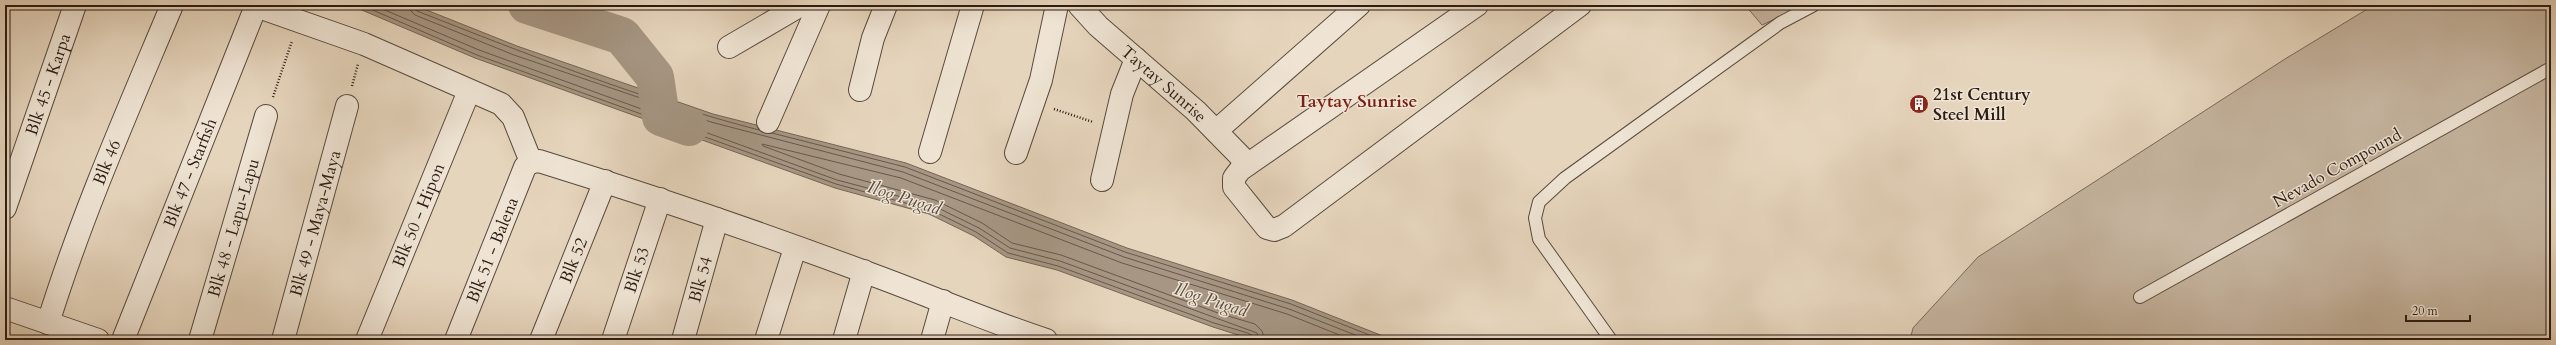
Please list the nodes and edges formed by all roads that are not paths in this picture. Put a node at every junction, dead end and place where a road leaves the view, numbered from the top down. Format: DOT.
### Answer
graph roads {
  1 [pos="75,5"];
  2 [pos="172,5"];
  3 [pos="801,5"];
  4 [pos="819,5"];
  5 [pos="886,5"];
  6 [pos="973,5"];
  7 [pos="1057,5"];
  8 [pos="1079,5"];
  9 [pos="1359,5"];
  10 [pos="1477,5"];
  11 [pos="1580,5"];
  12 [pos="1814,5"];
  13 [pos="255,6"];
  14 [pos="729,47"];
  15 [pos="1136,59"];
  16 [pos="2551,68"];
  17 [pos="860,90"];
  18 [pos="469,91"];
  19 [pos="347,106"];
  20 [pos="266,116"];
  21 [pos="768,122"];
  22 [pos="1216,131"];
  23 [pos="930,152"];
  24 [pos="1016,153"];
  25 [pos="531,162"];
  26 [pos="1248,164"];
  27 [pos="1102,180"];
  28 [pos="605,181"];
  29 [pos="660,199"];
  30 [pos="5,208"];
  31 [pos="717,219"];
  32 [pos="795,248"];
  33 [pos="864,271"];
  34 [pos="2140,297"];
  35 [pos="943,301"];
  36 [pos="5,308"];
  37 [pos="48,323"];
  38 [pos="1010,334"];
  39 [pos="98,340"];
  40 [pos="123,340"];
  41 [pos="200,340"];
  42 [pos="283,340"];
  43 [pos="367,340"];
  44 [pos="456,340"];
  45 [pos="541,340"];
  46 [pos="613,340"];
  47 [pos="683,340"];
  48 [pos="766,340"];
  49 [pos="844,340"];
  50 [pos="932,340"];
  51 [pos="1046,340"];
  52 [pos="1611,340"];
  1 -- 30 [label="street, Blk 45 - Karpa"];
  2 -- 37 [label="street, Blk 46"];
  3 -- 14 [label="street"];
  4 -- 21 [label="street"];
  5 -- 17 [label="street"];
  6 -- 23 [label="street"];
  7 -- 24 [label="street"];
  8 -- 15 [label="street, Taytay Sunrise"];
  9 -- 22 [label="street"];
  10 -- 26 [label="street"];
  11 -- 26 [label="street"];
  12 -- 52 [label="lane"];
  13 -- 18 [label="street"];
  13 -- 40 [label="street, Blk 47 - Starfish"];
  15 -- 22 [label="street, Taytay Sunrise"];
  15 -- 27 [label="street"];
  16 -- 34 [label="lane, Nevado Compound"];
  18 -- 25 [label="street"];
  18 -- 43 [label="street, Blk 50 - Hipon"];
  19 -- 42 [label="street, Blk 49 - Maya-Maya"];
  20 -- 41 [label="street, Blk 48 - Lapu-Lapu"];
  22 -- 26 [label="street, Taytay Sunrise"];
  25 -- 28 [label="street"];
  25 -- 44 [label="street, Blk 51 - Balena"];
  28 -- 29 [label="street"];
  28 -- 45 [label="street, Blk 52"];
  29 -- 31 [label="street"];
  29 -- 46 [label="street, Blk 53"];
  31 -- 32 [label="street"];
  31 -- 47 [label="street, Blk 54"];
  32 -- 33 [label="street"];
  32 -- 48 [label="street"];
  33 -- 35 [label="street"];
  33 -- 49 [label="street"];
  35 -- 38 [label="street"];
  35 -- 50 [label="street"];
  36 -- 37 [label="street"];
  37 -- 39 [label="street"];
  38 -- 51 [label="street"];
}
